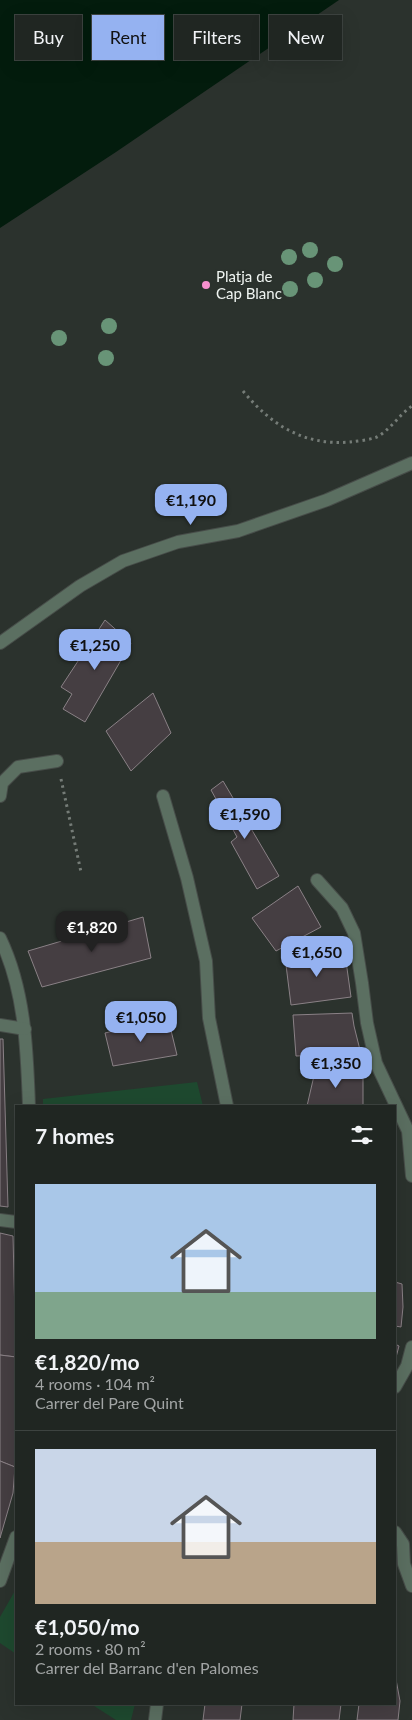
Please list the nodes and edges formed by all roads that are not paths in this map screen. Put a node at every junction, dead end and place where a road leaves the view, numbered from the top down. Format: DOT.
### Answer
graph roads {
  1 [pos="412,463"];
  2 [pos="0,643"];
  3 [pos="57,761"];
  4 [pos="0,796"];
  5 [pos="163,796"];
  6 [pos="317,880"];
  7 [pos="0,938"];
  8 [pos="0,1025"];
  9 [pos="25,1029"];
  10 [pos="29,1105"];
  11 [pos="227,1105"];
  12 [pos="396,1105"];
  13 [pos="396,1106"];
  14 [pos="412,1176"];
  15 [pos="0,1220"];
  16 [pos="15,1222"];
  17 [pos="412,1347"];
  18 [pos="396,1385"];
  19 [pos="396,1534"];
  20 [pos="15,1540"];
  21 [pos="0,1581"];
  22 [pos="412,1586"];
  23 [pos="157,1705"];
  24 [pos="155,1720"];
  1 -- 2 [label="street"];
  3 -- 4 [label="street"];
  5 -- 11 [label="street"];
  6 -- 12 [label="street"];
  7 -- 9 [label="street"];
  8 -- 9 [label="street"];
  9 -- 10 [label="street"];
  13 -- 14 [label="street"];
  15 -- 16 [label="street"];
  17 -- 18 [label="street"];
  19 -- 22 [label="street"];
  20 -- 21 [label="street"];
  23 -- 24 [label="street"];
}
